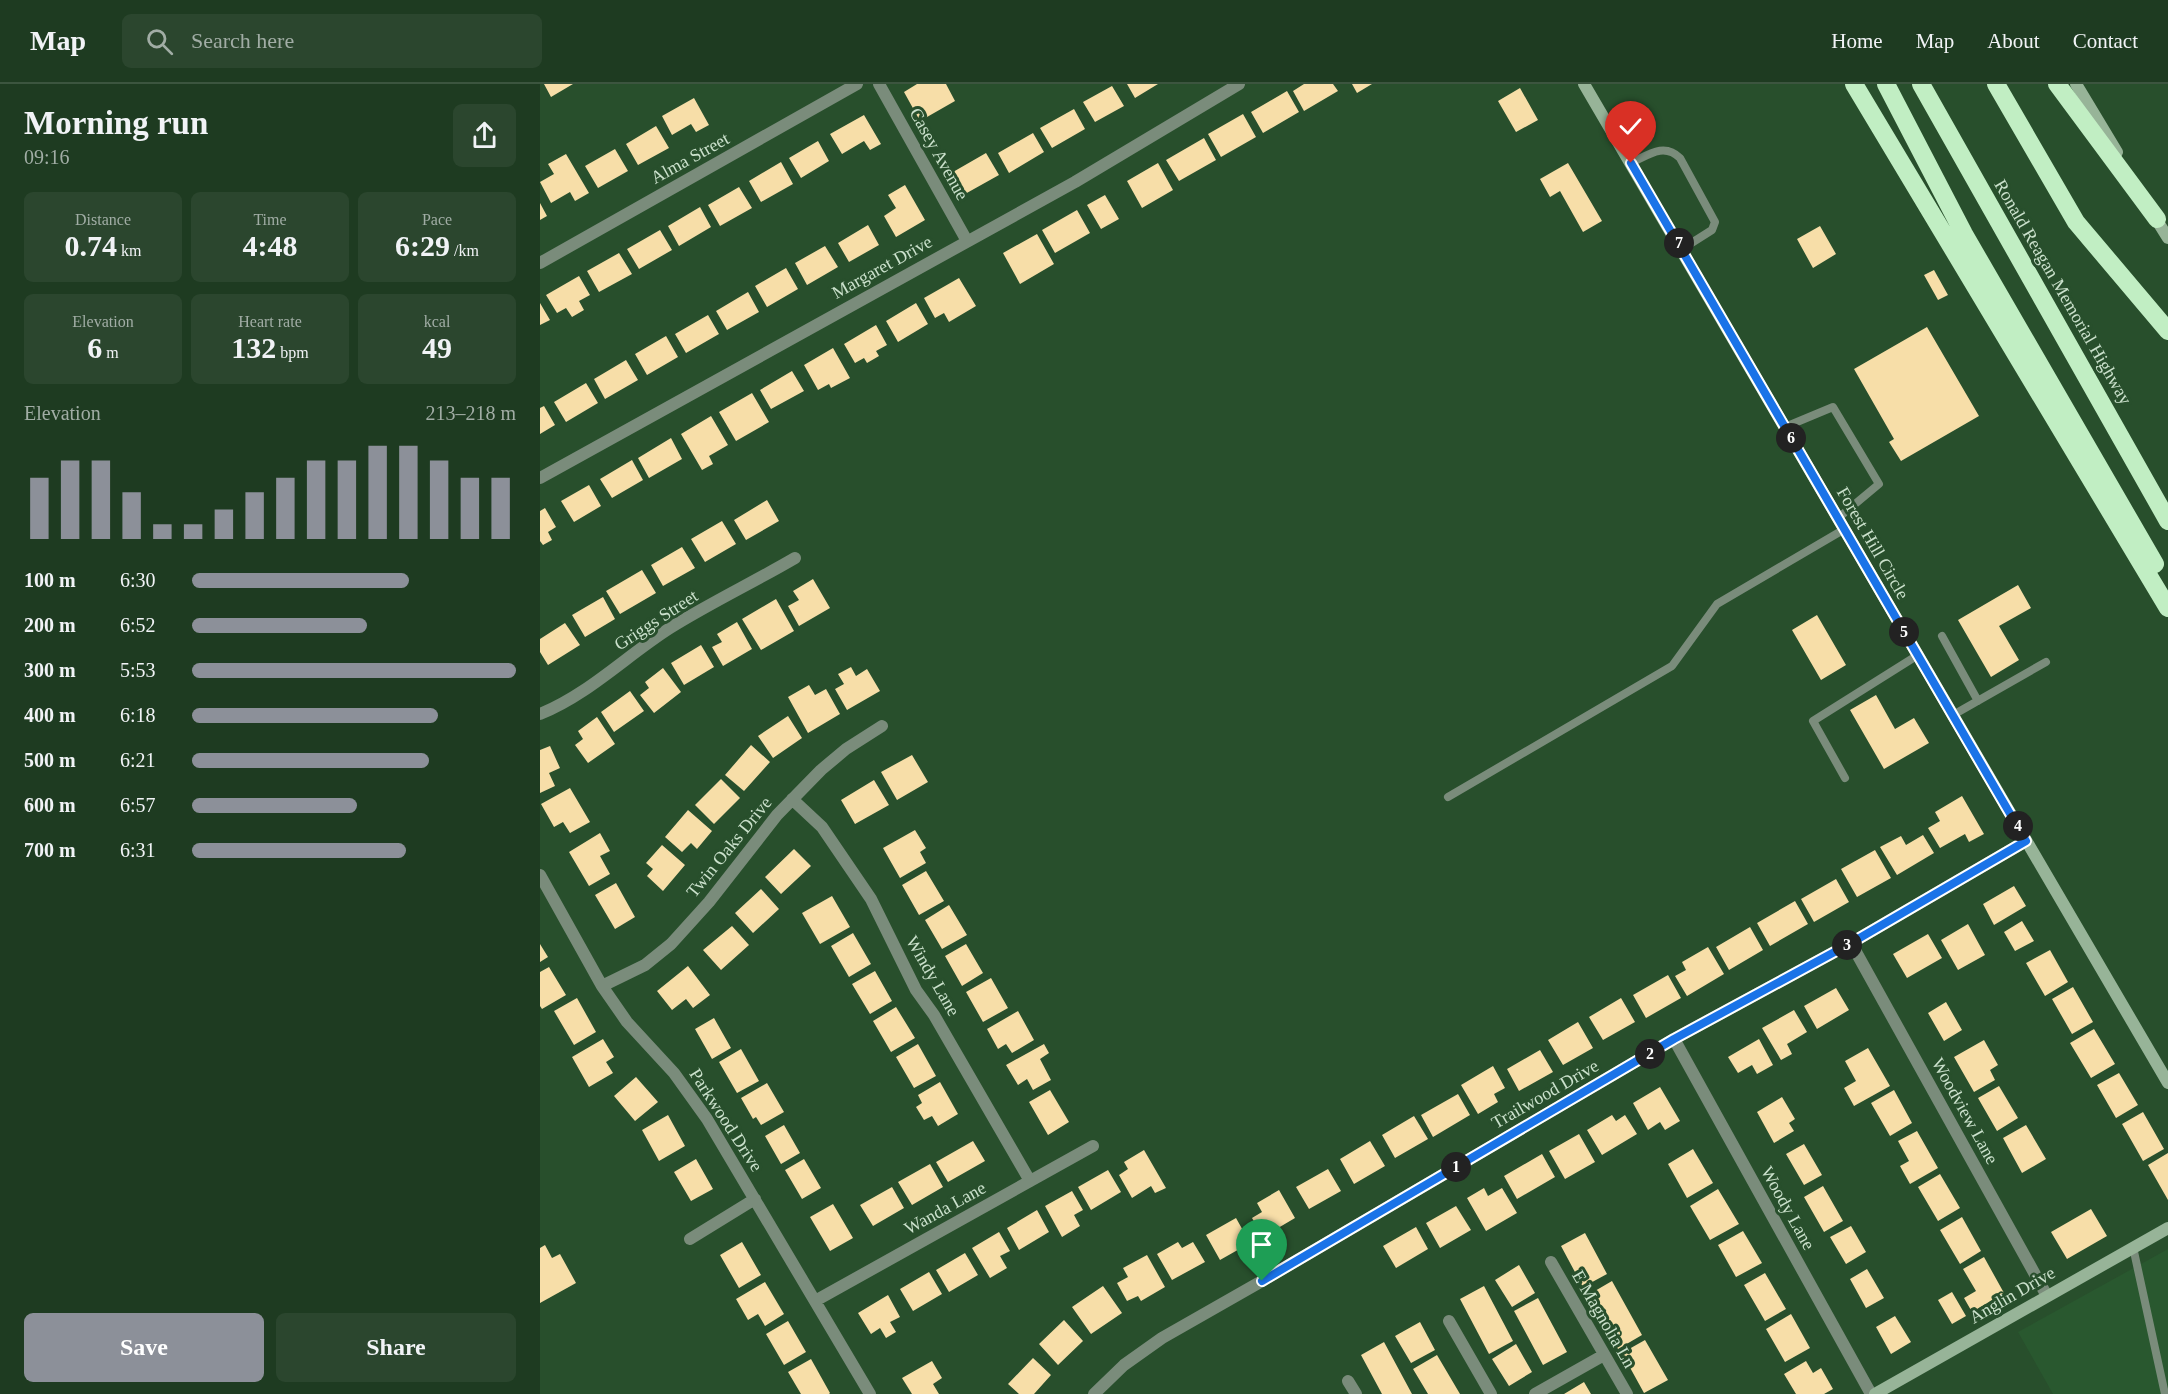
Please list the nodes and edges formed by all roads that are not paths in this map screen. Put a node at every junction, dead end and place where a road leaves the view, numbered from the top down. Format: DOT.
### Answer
graph roads {
  1 [pos="856,84"];
  2 [pos="879,84"];
  3 [pos="1239,84"];
  4 [pos="1584,84"];
  5 [pos="1854,84"];
  6 [pos="1886,84"];
  7 [pos="1921,84"];
  8 [pos="1996,84"];
  9 [pos="2057,84"];
  10 [pos="2076,84"];
  11 [pos="1631,163"];
  12 [pos="2157,219"];
  13 [pos="2168,238"];
  14 [pos="967,241"];
  15 [pos="1682,249"];
  16 [pos="540,263"];
  17 [pos="2168,331"];
  18 [pos="1785,427"];
  19 [pos="540,478"];
  20 [pos="2168,521"];
  21 [pos="1840,524"];
  22 [pos="795,558"];
  23 [pos="2168,598"];
  24 [pos="2168,608"];
  25 [pos="1942,636"];
  26 [pos="1918,655"];
  27 [pos="2046,662"];
  28 [pos="1978,701"];
  29 [pos="540,714"];
  30 [pos="1953,715"];
  31 [pos="882,726"];
  32 [pos="1845,778"];
  33 [pos="1448,797"];
  34 [pos="792,800"];
  35 [pos="2026,841"];
  36 [pos="540,875"];
  37 [pos="1851,943"];
  38 [pos="603,986"];
  39 [pos="1674,1039"];
  40 [pos="2167,1077"];
  41 [pos="1093,1146"];
  42 [pos="1030,1181"];
  43 [pos="755,1198"];
  44 [pos="2168,1228"];
  45 [pos="690,1239"];
  46 [pos="2133,1247"];
  47 [pos="1551,1262"];
  48 [pos="2047,1296"];
  49 [pos="815,1301"];
  50 [pos="1449,1321"];
  51 [pos="1604,1355"];
  52 [pos="1348,1381"];
  53 [pos="870,1394"];
  54 [pos="1094,1394"];
  55 [pos="1356,1394"];
  56 [pos="1491,1394"];
  57 [pos="1535,1394"];
  58 [pos="1626,1394"];
  59 [pos="1873,1394"];
  60 [pos="2165,1394"];
  1 -- 16 [label="street, Alma Street"];
  2 -- 14 [label="street, Casey Avenue"];
  3 -- 14 [label="street, Margaret Drive"];
  4 -- 11 [label="street, Forest Hill Circle"];
  5 -- 24 [label="highway"];
  6 -- 23 [label="highway"];
  7 -- 20 [label="highway, Ronald Reagan Memorial Highway"];
  8 -- 17 [label="highway"];
  9 -- 12 [label="highway"];
  10 -- 12 [label="street"];
  11 -- 15 [label="street, Forest Hill Circle"];
  11 -- 15 [label="lane"];
  12 -- 13 [label="street"];
  14 -- 19 [label="street, Margaret Drive"];
  15 -- 18 [label="street, Forest Hill Circle"];
  18 -- 21 [label="street, Forest Hill Circle"];
  18 -- 21 [label="lane"];
  21 -- 26 [label="street, Forest Hill Circle"];
  21 -- 33 [label="lane"];
  22 -- 29 [label="street, Griggs Street"];
  25 -- 28 [label="lane"];
  26 -- 30 [label="street, Forest Hill Circle"];
  26 -- 32 [label="lane"];
  27 -- 28 [label="lane"];
  28 -- 30 [label="lane"];
  30 -- 35 [label="street, Forest Hill Circle"];
  31 -- 34 [label="street, Twin Oaks Drive"];
  34 -- 38 [label="street, Twin Oaks Drive"];
  34 -- 42 [label="street, Windy Lane"];
  35 -- 37 [label="street, Trailwood Drive"];
  35 -- 40 [label="street, Forest Hill Circle"];
  36 -- 38 [label="street, Parkwood Drive"];
  37 -- 39 [label="street, Trailwood Drive"];
  37 -- 48 [label="street, Woodview Lane"];
  38 -- 43 [label="street, Parkwood Drive"];
  39 -- 54 [label="street, Trailwood Drive"];
  39 -- 59 [label="street, Woody Lane"];
  41 -- 42 [label="street, Wanda Lane"];
  42 -- 49 [label="street, Wanda Lane"];
  43 -- 45 [label="street"];
  43 -- 49 [label="street, Parkwood Drive"];
  44 -- 46 [label="street, Anglin Drive"];
  46 -- 48 [label="street, Anglin Drive"];
  46 -- 60 [label="lane"];
  47 -- 51 [label="street, E Magnolia Ln"];
  48 -- 59 [label="street, Anglin Drive"];
  49 -- 53 [label="street, Parkwood Drive"];
  50 -- 56 [label="street"];
  51 -- 57 [label="street"];
  51 -- 58 [label="street, E Magnolia Ln"];
  52 -- 55 [label="street"];
}
